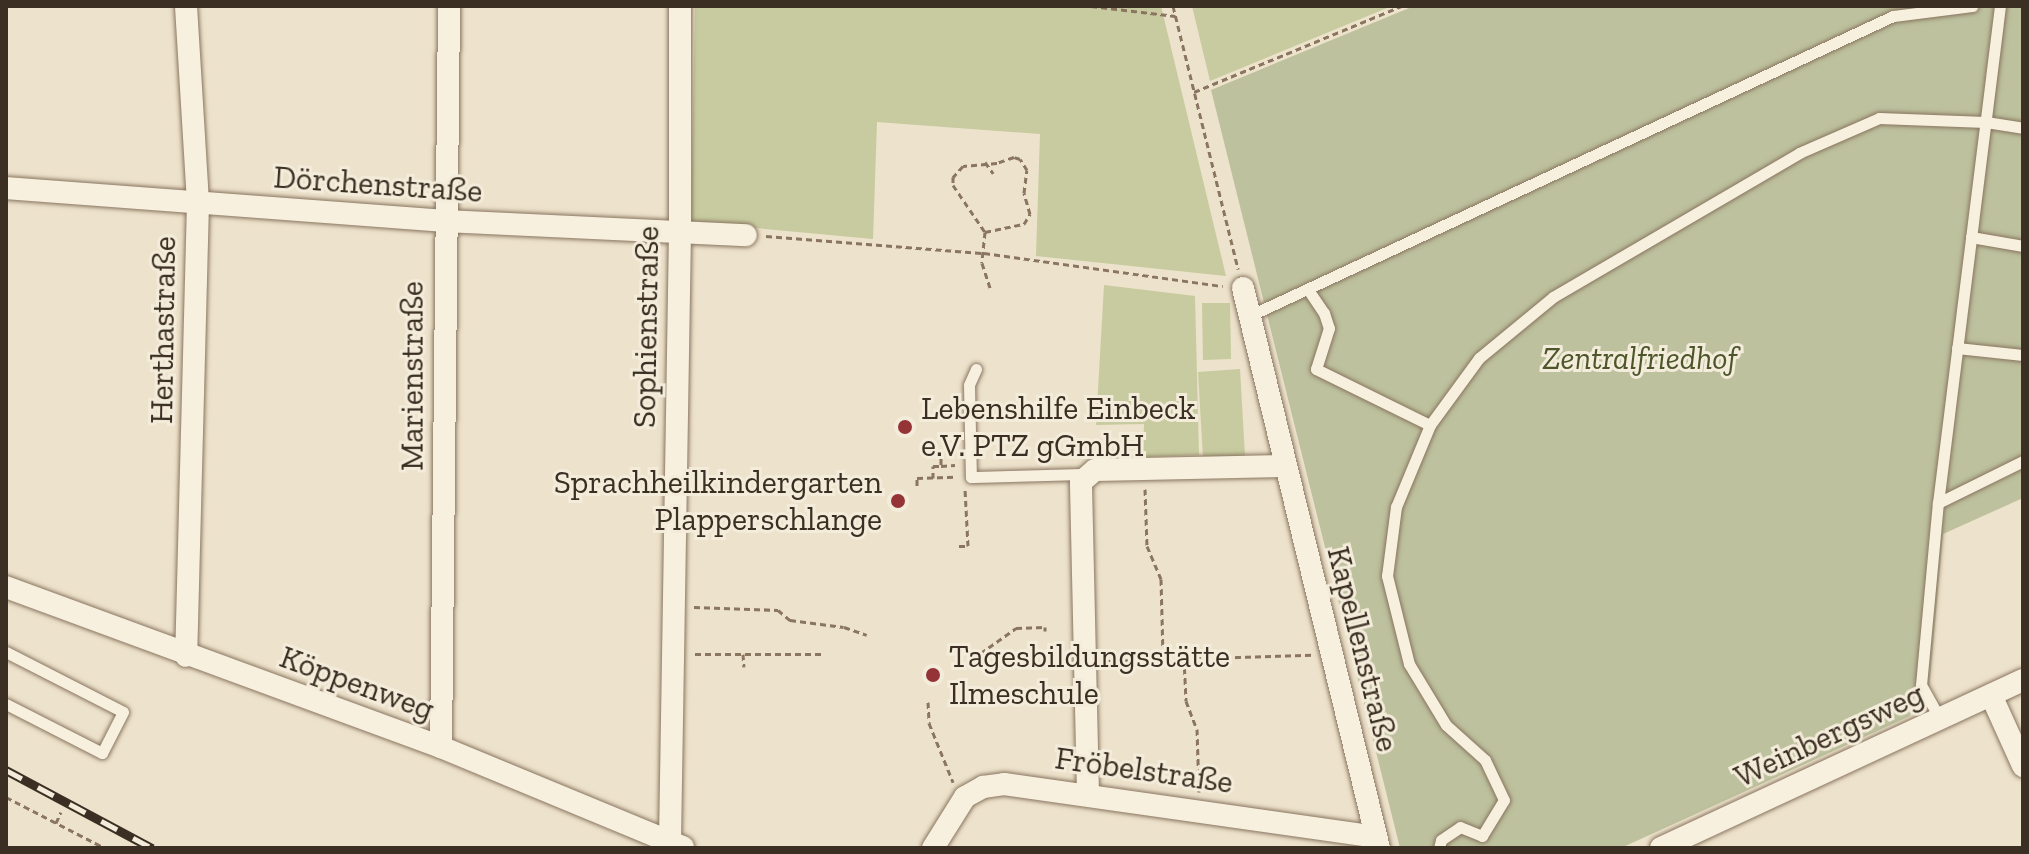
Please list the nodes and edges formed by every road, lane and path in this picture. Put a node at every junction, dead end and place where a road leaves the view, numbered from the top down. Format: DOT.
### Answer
graph roads {
  1 [pos="186,6"];
  2 [pos="449,6"];
  3 [pos="680,6"];
  4 [pos="1091,6"];
  5 [pos="1173,6"];
  6 [pos="1402,6"];
  7 [pos="1972,6"];
  8 [pos="2000,6"];
  9 [pos="1175,16"];
  10 [pos="1194,92"];
  11 [pos="1986,122"];
  12 [pos="2023,128"];
  13 [pos="985,162"];
  14 [pos="993,173"];
  15 [pos="6,188"];
  16 [pos="198,203"];
  17 [pos="445,221"];
  18 [pos="985,232"];
  19 [pos="680,234"];
  20 [pos="746,235"];
  21 [pos="1971,237"];
  22 [pos="2023,246"];
  23 [pos="984,253"];
  24 [pos="990,288"];
  25 [pos="1243,288"];
  26 [pos="1309,291"];
  27 [pos="1249,316"];
  28 [pos="1957,348"];
  29 [pos="2023,355"];
  30 [pos="976,369"];
  31 [pos="1430,425"];
  32 [pos="941,458"];
  33 [pos="2023,461"];
  34 [pos="971,465"];
  35 [pos="941,466"];
  36 [pos="1284,466"];
  37 [pos="1145,469"];
  38 [pos="1086,474"];
  39 [pos="933,478"];
  40 [pos="917,486"];
  41 [pos="1938,503"];
  42 [pos="959,546"];
  43 [pos="6,587"];
  44 [pos="674,607"];
  45 [pos="735,608"];
  46 [pos="735,617"];
  47 [pos="1045,631"];
  48 [pos="867,635"];
  49 [pos="6,652"];
  50 [pos="963,652"];
  51 [pos="947,653"];
  52 [pos="674,654"];
  53 [pos="743,654"];
  54 [pos="823,654"];
  55 [pos="1331,654"];
  56 [pos="186,656"];
  57 [pos="1184,658"];
  58 [pos="1163,659"];
  59 [pos="1085,662"];
  60 [pos="964,665"];
  61 [pos="744,667"];
  62 [pos="2023,680"];
  63 [pos="1991,695"];
  64 [pos="928,702"];
  65 [pos="6,704"];
  66 [pos="1940,719"];
  67 [pos="441,747"];
  68 [pos="2023,766"];
  69 [pos="956,788"];
  70 [pos="1088,794"];
  71 [pos="6,797"];
  72 [pos="1199,811"];
  73 [pos="61,812"];
  74 [pos="56,823"];
  75 [pos="1378,842"];
  76 [pos="95,843"];
  77 [pos="677,845"];
  78 [pos="1668,847"];
  79 [pos="93,848"];
  80 [pos="105,848"];
  81 [pos="933,848"];
  82 [pos="1439,848"];
  1 -- 16 [label="street, Herthastraße"];
  2 -- 17 [label="street, Marienstraße"];
  3 -- 19 [label="street, Sophienstraße"];
  4 -- 9 [label="path"];
  5 -- 9 [label="path"];
  6 -- 10 [label="path"];
  7 -- 26 [label="lane"];
  8 -- 11 [label="lane"];
  9 -- 10 [label="path"];
  10 -- 25 [label="path"];
  11 -- 12 [label="lane"];
  11 -- 21 [label="lane"];
  11 -- 31 [label="lane"];
  13 -- 14 [label="path"];
  13 -- 18 [label="path"];
  13 -- 18 [label="path"];
  15 -- 16 [label="street, Dörchenstraße"];
  16 -- 17 [label="street, Dörchenstraße"];
  16 -- 56 [label="street, Herthastraße"];
  17 -- 19 [label="street, Dörchenstraße"];
  17 -- 67 [label="street, Marienstraße"];
  18 -- 23 [label="path"];
  19 -- 20 [label="street, Dörchenstraße"];
  19 -- 44 [label="street, Sophienstraße"];
  20 -- 23 [label="path"];
  21 -- 22 [label="lane"];
  21 -- 28 [label="lane"];
  23 -- 24 [label="path"];
  23 -- 25 [label="path"];
  25 -- 27 [label="street, Kapellenstraße"];
  26 -- 27 [label="lane"];
  26 -- 31 [label="lane"];
  27 -- 36 [label="street, Kapellenstraße"];
  28 -- 29 [label="lane"];
  28 -- 41 [label="lane"];
  30 -- 34 [label="lane"];
  31 -- 82 [label="lane"];
  32 -- 35 [label="path"];
  33 -- 41 [label="lane"];
  34 -- 35 [label="path"];
  34 -- 38 [label="lane"];
  35 -- 39 [label="path"];
  36 -- 37 [label="street"];
  36 -- 55 [label="street, Kapellenstraße"];
  37 -- 38 [label="street"];
  37 -- 58 [label="path"];
  38 -- 59 [label="street"];
  39 -- 40 [label="path"];
  39 -- 42 [label="path"];
  41 -- 66 [label="lane"];
  43 -- 56 [label="street, Köppenweg"];
  44 -- 45 [label="path"];
  44 -- 52 [label="street, Sophienstraße"];
  45 -- 46 [label="path"];
  45 -- 48 [label="path"];
  47 -- 60 [label="path"];
  49 -- 65 [label="lane"];
  50 -- 51 [label="path"];
  52 -- 53 [label="path"];
  52 -- 77 [label="street, Sophienstraße"];
  53 -- 54 [label="path"];
  53 -- 61 [label="path"];
  55 -- 57 [label="path"];
  55 -- 75 [label="street, Kapellenstraße"];
  56 -- 67 [label="street, Köppenweg"];
  57 -- 58 [label="path"];
  57 -- 72 [label="path"];
  58 -- 59 [label="path"];
  59 -- 70 [label="street"];
  62 -- 63 [label="street, Weinbergsweg"];
  63 -- 66 [label="street, Weinbergsweg"];
  63 -- 68 [label="street"];
  64 -- 69 [label="path"];
  66 -- 78 [label="street, Weinbergsweg"];
  67 -- 77 [label="street, Köppenweg"];
  70 -- 72 [label="street, Fröbelstraße"];
  70 -- 81 [label="street, Fröbelstraße"];
  71 -- 74 [label="path"];
  72 -- 75 [label="street, Fröbelstraße"];
  73 -- 74 [label="path"];
  74 -- 76 [label="path"];
  76 -- 79 [label="path"];
  76 -- 80 [label="path"];
}
